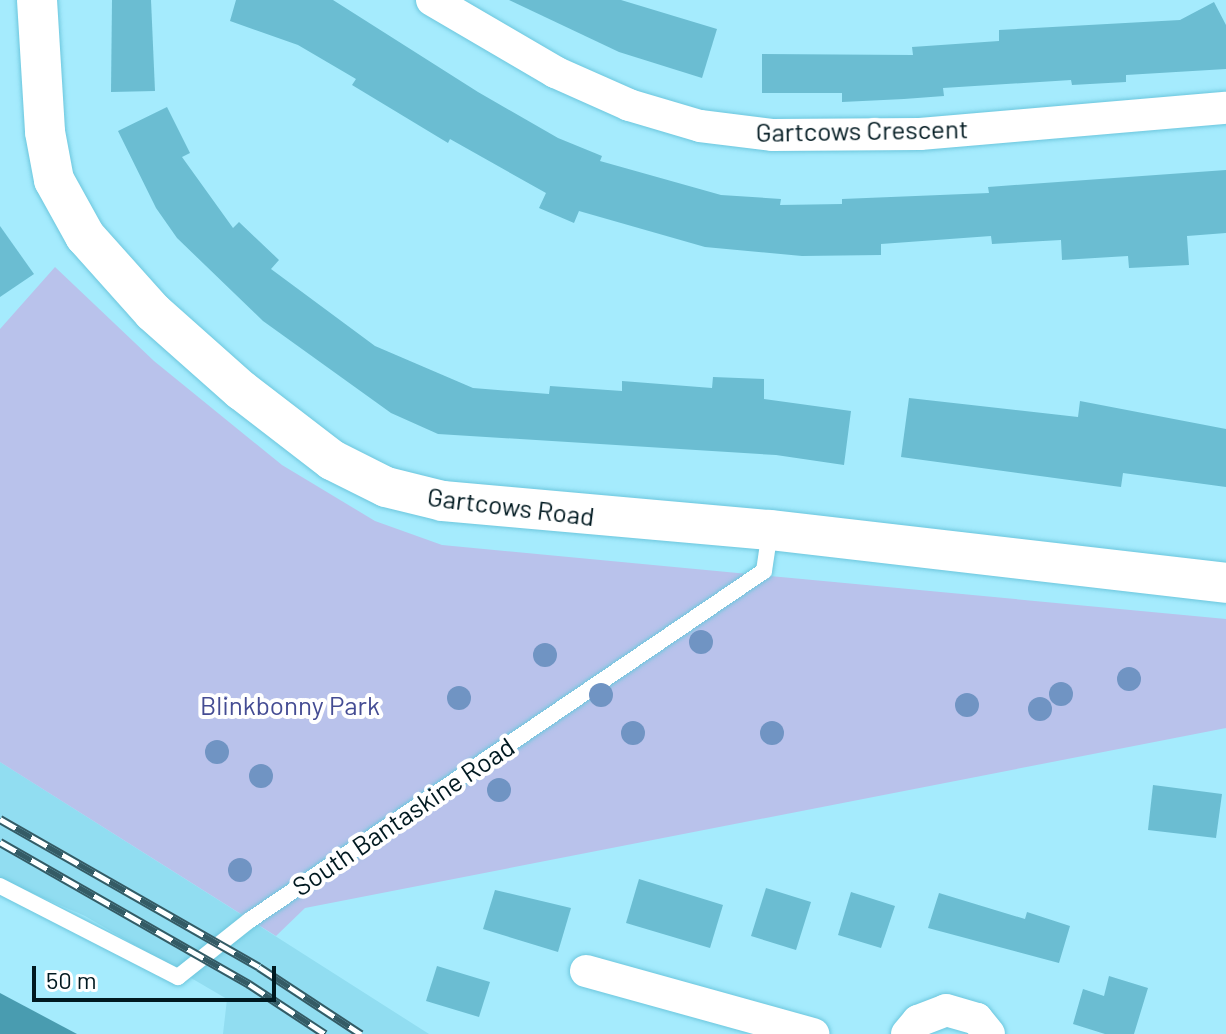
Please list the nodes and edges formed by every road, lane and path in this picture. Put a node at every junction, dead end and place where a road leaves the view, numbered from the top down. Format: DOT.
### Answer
graph roads {
  1 [pos="37,0"];
  2 [pos="432,0"];
  3 [pos="1226,108"];
  4 [pos="770,530"];
  5 [pos="1226,583"];
  6 [pos="0,886"];
  7 [pos="586,971"];
  8 [pos="813,1034"];
  9 [pos="907,1034"];
  10 [pos="989,1034"];
  1 -- 4 [label="street, Gartcows Road"];
  2 -- 3 [label="street, Gartcows Crescent"];
  4 -- 5 [label="street, Gartcows Road"];
  4 -- 6 [label="lane, South Bantaskine Road"];
  7 -- 8 [label="street"];
  9 -- 10 [label="street"];
}
